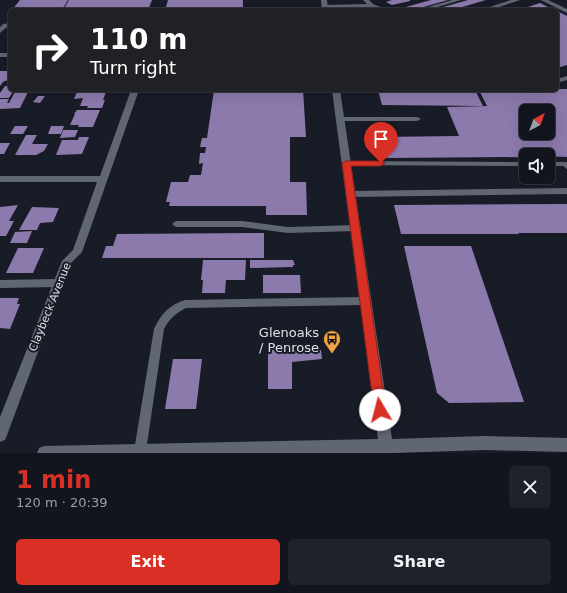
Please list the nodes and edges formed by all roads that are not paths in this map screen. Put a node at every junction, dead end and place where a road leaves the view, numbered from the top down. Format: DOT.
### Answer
graph roads {
  1 [pos="458,0"];
  2 [pos="517,0"];
  3 [pos="544,0"];
  4 [pos="368,2"];
  5 [pos="324,6"];
  6 [pos="381,8"];
  7 [pos="428,8"];
  8 [pos="491,8"];
  9 [pos="567,10"];
  10 [pos="8,25"];
  11 [pos="0,31"];
  12 [pos="134,92"];
  13 [pos="336,92"];
  14 [pos="340,119"];
  15 [pos="417,119"];
  16 [pos="346,163"];
  17 [pos="519,164"];
  18 [pos="555,164"];
  19 [pos="567,166"];
  20 [pos="0,179"];
  21 [pos="103,179"];
  22 [pos="567,191"];
  23 [pos="351,194"];
  24 [pos="176,224"];
  25 [pos="356,228"];
  26 [pos="58,283"];
  27 [pos="0,284"];
  28 [pos="366,301"];
  29 [pos="0,435"];
  30 [pos="567,445"];
  31 [pos="387,449"];
  32 [pos="140,451"];
  33 [pos="44,453"];
  1 -- 7 [label="lane"];
  2 -- 8 [label="lane"];
  3 -- 9 [label="lane"];
  4 -- 5 [label="lane"];
  4 -- 6 [label="lane"];
  10 -- 11 [label="lane"];
  12 -- 21 [label="main road, Claybeck Avenue"];
  13 -- 14 [label="main road"];
  14 -- 15 [label="lane"];
  14 -- 16 [label="main road"];
  16 -- 17 [label="lane"];
  16 -- 23 [label="main road"];
  18 -- 19 [label="lane"];
  20 -- 21 [label="main road"];
  21 -- 26 [label="main road, Claybeck Avenue"];
  22 -- 23 [label="lane"];
  23 -- 25 [label="main road"];
  24 -- 25 [label="lane"];
  25 -- 28 [label="main road"];
  26 -- 27 [label="lane"];
  26 -- 29 [label="main road, Claybeck Avenue"];
  28 -- 31 [label="main road"];
  28 -- 32 [label="lane"];
  30 -- 31 [label="main road"];
  31 -- 32 [label="main road"];
  32 -- 33 [label="main road"];
}
